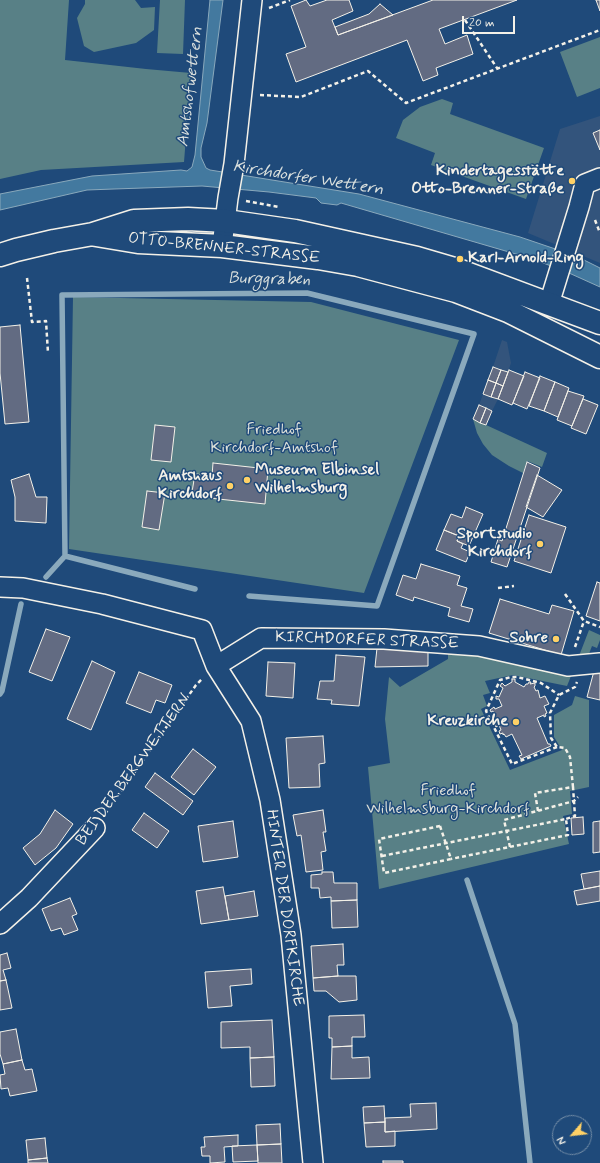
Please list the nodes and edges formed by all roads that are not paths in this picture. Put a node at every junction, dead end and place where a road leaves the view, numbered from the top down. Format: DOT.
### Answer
graph roads {
  1 [pos="252,0"];
  2 [pos="600,178"];
  3 [pos="226,221"];
  4 [pos="93,234"];
  5 [pos="222,246"];
  6 [pos="0,255"];
  7 [pos="549,304"];
  8 [pos="600,323"];
  9 [pos="600,357"];
  10 [pos="0,587"];
  11 [pos="584,664"];
  12 [pos="216,666"];
  13 [pos="95,828"];
  14 [pos="0,924"];
  15 [pos="313,1163"];
  1 -- 3 [label="street"];
  2 -- 7 [label="street"];
  3 -- 4 [label="main road, OTTO-BRENNER-STRASSE"];
  3 -- 5 [label="street"];
  3 -- 7 [label="main road, OTTO-BRENNER-STRASSE"];
  4 -- 5 [label="main road, OTTO-BRENNER-STRASSE"];
  4 -- 6 [label="main road, OTTO-BRENNER-STRASSE"];
  5 -- 9 [label="main road, OTTO-BRENNER-STRASSE"];
  7 -- 8 [label="main road, OTTO-BRENNER-STRASSE"];
  10 -- 12 [label="street"];
  11 -- 12 [label="street, KIRCHDORFER STRASSE"];
  12 -- 15 [label="street, HINTER DER DORFKIRCHE"];
  13 -- 14 [label="street, BEI DER BERGWETTERN"];
}
